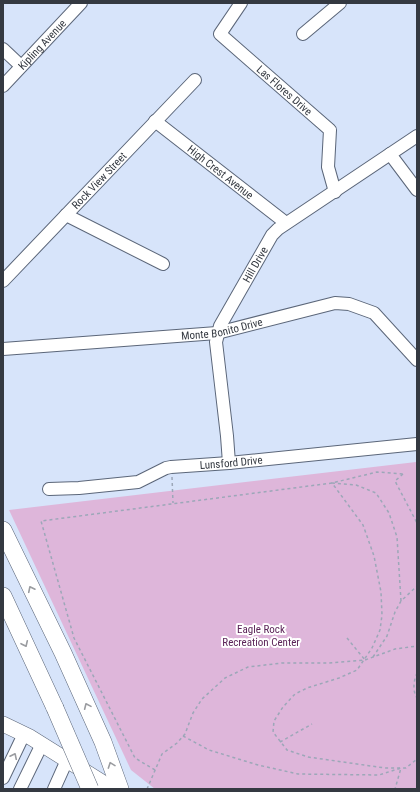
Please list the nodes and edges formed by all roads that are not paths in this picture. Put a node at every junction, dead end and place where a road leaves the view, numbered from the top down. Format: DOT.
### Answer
graph roads {
  1 [pos="81,3"];
  2 [pos="241,3"];
  3 [pos="340,3"];
  4 [pos="303,34"];
  5 [pos="3,49"];
  6 [pos="21,66"];
  7 [pos="195,80"];
  8 [pos="3,86"];
  9 [pos="155,121"];
  10 [pos="417,136"];
  11 [pos="390,154"];
  12 [pos="417,190"];
  13 [pos="335,192"];
  14 [pos="66,215"];
  15 [pos="286,223"];
  16 [pos="163,264"];
  17 [pos="3,281"];
  18 [pos="217,333"];
  19 [pos="3,349"];
  20 [pos="417,360"];
  21 [pos="417,444"];
  22 [pos="228,463"];
  23 [pos="49,489"];
  24 [pos="3,530"];
  25 [pos="3,596"];
  26 [pos="3,724"];
  27 [pos="24,734"];
  28 [pos="42,744"];
  29 [pos="67,760"];
  30 [pos="3,778"];
  31 [pos="20,789"];
  32 [pos="54,789"];
  33 [pos="90,789"];
  34 [pos="113,789"];
  35 [pos="120,789"];
  1 -- 6 [label="street, Kipling Avenue"];
  2 -- 13 [label="street, Las Flores Drive"];
  3 -- 4 [label="street"];
  5 -- 6 [label="street"];
  6 -- 8 [label="street, Kipling Avenue"];
  7 -- 9 [label="street, Rock View Street"];
  9 -- 14 [label="street, Rock View Street"];
  9 -- 15 [label="street, High Crest Avenue"];
  10 -- 11 [label="street, Hill Drive"];
  11 -- 12 [label="street"];
  11 -- 13 [label="street, Hill Drive"];
  13 -- 15 [label="street, Hill Drive"];
  14 -- 16 [label="street"];
  14 -- 17 [label="street, Rock View Street"];
  15 -- 18 [label="street, Hill Drive"];
  18 -- 19 [label="street, Monte Bonito Drive"];
  18 -- 20 [label="street, Monte Bonito Drive"];
  18 -- 22 [label="street, Hill Drive"];
  21 -- 22 [label="street, Lunsford Drive"];
  22 -- 23 [label="street, Lunsford Drive"];
  35 -- 24 [label="highway, one-way"];
  25 -- 33 [label="highway, one-way, bridge"];
  26 -- 27 [label="main road"];
  27 -- 28 [label="main road"];
  30 -- 27 [label="street, one-way"];
  28 -- 29 [label="main road"];
  28 -- 31 [label="street"];
  29 -- 32 [label="street"];
  29 -- 34 [label="main road"];
}
